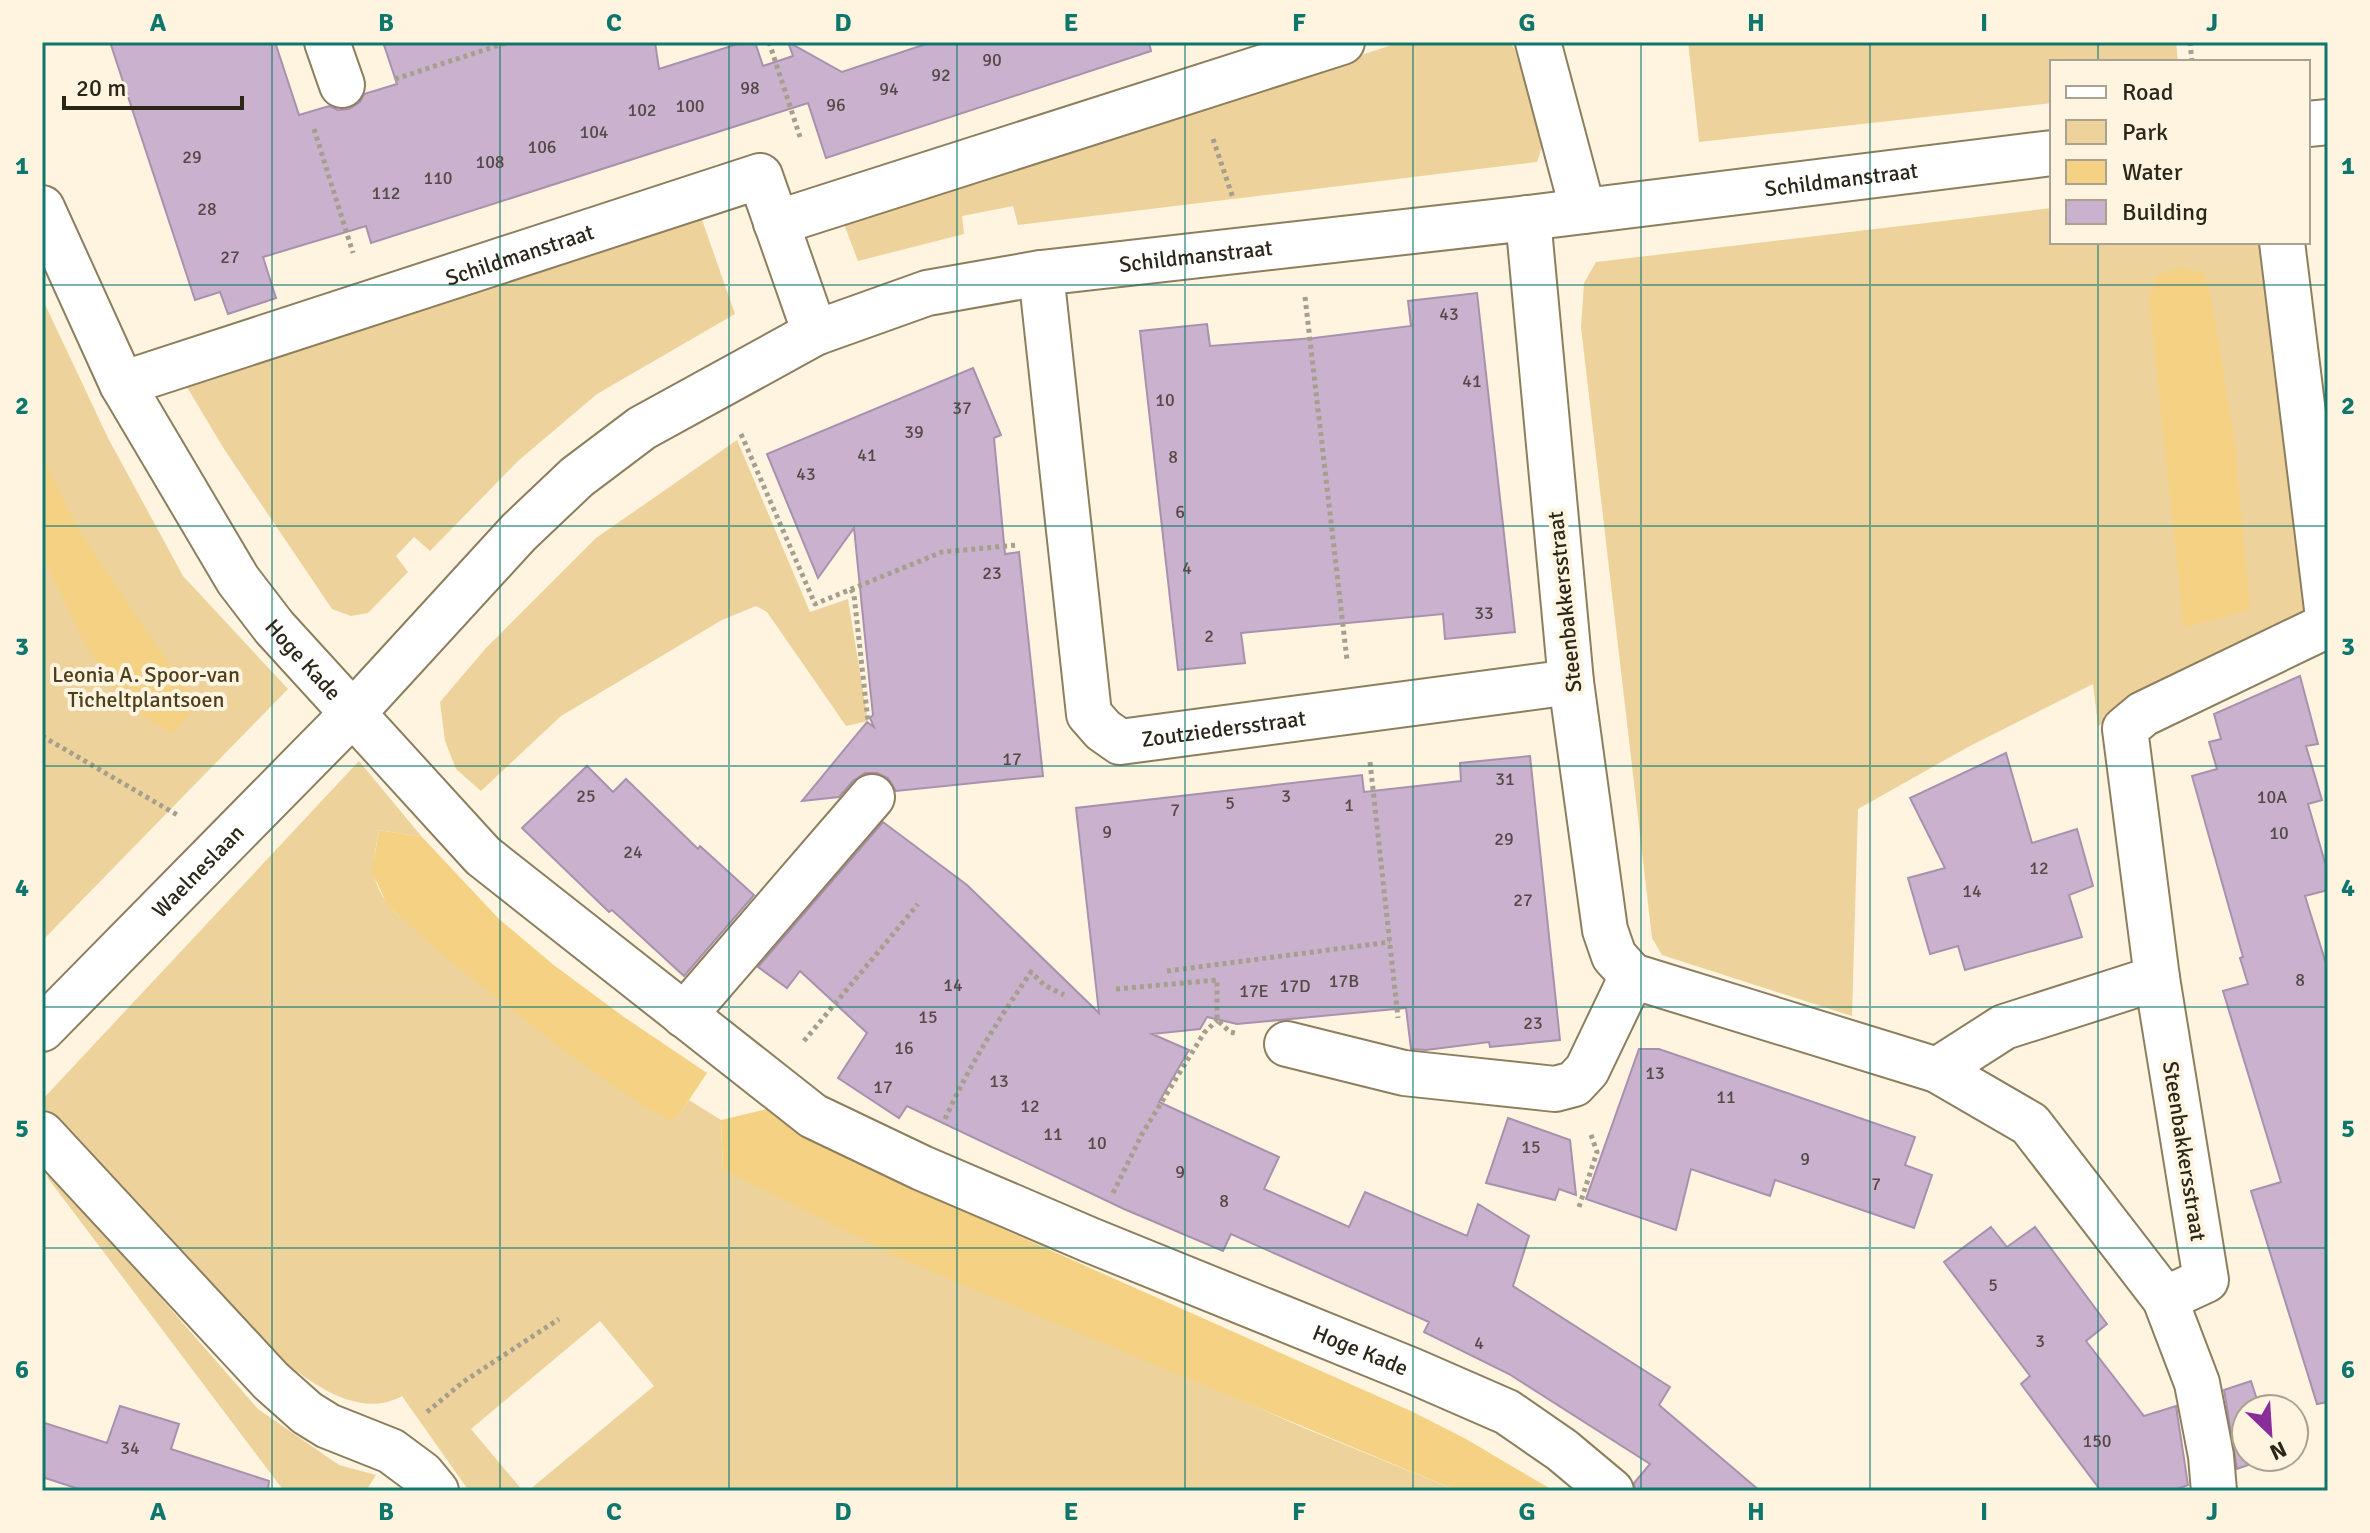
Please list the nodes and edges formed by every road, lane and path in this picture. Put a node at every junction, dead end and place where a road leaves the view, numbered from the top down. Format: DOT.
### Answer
graph roads {
  1 [pos="327,42"];
  2 [pos="509,42"];
  3 [pos="769,42"];
  4 [pos="1342,42"];
  5 [pos="1538,42"];
  6 [pos="342,85"];
  7 [pos="1196,89"];
  8 [pos="2050,153"];
  9 [pos="823,207"];
  10 [pos="42,208"];
  11 [pos="1583,211"];
  12 [pos="1528,218"];
  13 [pos="776,223"];
  14 [pos="1298,244"];
  15 [pos="2282,244"];
  16 [pos="1250,249"];
  17 [pos="1041,273"];
  18 [pos="369,303"];
  19 [pos="815,333"];
  20 [pos="122,384"];
  21 [pos="720,385"];
  22 [pos="1070,541"];
  23 [pos="851,589"];
  24 [pos="2328,617"];
  25 [pos="2328,625"];
  26 [pos="1571,682"];
  27 [pos="1358,709"];
  28 [pos="353,713"];
  29 [pos="868,721"];
  30 [pos="42,736"];
  31 [pos="872,797"];
  32 [pos="226,843"];
  33 [pos="918,904"];
  34 [pos="1390,942"];
  35 [pos="1167,971"];
  36 [pos="1632,976"];
  37 [pos="2157,978"];
  38 [pos="1116,989"];
  39 [pos="1064,995"];
  40 [pos="684,1015"];
  41 [pos="1217,1020"];
  42 [pos="42,1029"];
  43 [pos="1287,1044"];
  44 [pos="1937,1070"];
  45 [pos="1404,1073"];
  46 [pos="769,1081"];
  47 [pos="1574,1084"];
  48 [pos="42,1134"];
  49 [pos="922,1168"];
  50 [pos="1579,1207"];
  51 [pos="1090,1240"];
  52 [pos="2165,1299"];
  53 [pos="559,1319"];
  54 [pos="391,1451"];
  55 [pos="2212,1474"];
  56 [pos="436,1491"];
  57 [pos="1611,1491"];
  1 -- 6 [label="street"];
  2 -- 6 [label="path"];
  3 -- 9 [label="path"];
  4 -- 7 [label="street"];
  5 -- 11 [label="street"];
  6 -- 18 [label="path"];
  7 -- 9 [label="street"];
  7 -- 16 [label="path"];
  8 -- 11 [label="street, Schildmanstraat"];
  9 -- 13 [label="street"];
  10 -- 20 [label="street, Hoge Kade"];
  11 -- 12 [label="street, Schildmanstraat"];
  12 -- 14 [label="street, Schildmanstraat"];
  12 -- 26 [label="street, Steenbakkersstraat"];
  13 -- 18 [label="street, Schildmanstraat"];
  13 -- 19 [label="street, Schildmanstraat"];
  14 -- 16 [label="street, Schildmanstraat"];
  14 -- 27 [label="path"];
  15 -- 24 [label="street"];
  16 -- 17 [label="street, Schildmanstraat"];
  17 -- 19 [label="street, Schildmanstraat"];
  17 -- 22 [label="street, Zoutziedersstraat"];
  18 -- 20 [label="street, Schildmanstraat"];
  19 -- 21 [label="street, Schildmanstraat"];
  20 -- 28 [label="street, Hoge Kade"];
  21 -- 23 [label="path"];
  21 -- 28 [label="street, Schildmanstraat"];
  22 -- 23 [label="path"];
  22 -- 27 [label="street, Zoutziedersstraat"];
  23 -- 29 [label="path"];
  25 -- 37 [label="street, Steenbakkersstraat"];
  26 -- 27 [label="street, Zoutziedersstraat"];
  26 -- 36 [label="street, Steenbakkersstraat"];
  27 -- 34 [label="path"];
  28 -- 32 [label="street, Waelneslaan"];
  28 -- 40 [label="street, Hoge Kade"];
  30 -- 32 [label="path"];
  31 -- 40 [label="street"];
  32 -- 42 [label="street, Waelneslaan"];
  33 -- 46 [label="path"];
  34 -- 35 [label="path"];
  34 -- 45 [label="path"];
  36 -- 44 [label="street"];
  36 -- 47 [label="street"];
  37 -- 44 [label="street"];
  37 -- 52 [label="street, Steenbakkersstraat"];
  38 -- 41 [label="path"];
  39 -- 49 [label="path"];
  40 -- 46 [label="street, Hoge Kade"];
  41 -- 43 [label="path"];
  41 -- 51 [label="path"];
  43 -- 45 [label="street"];
  44 -- 52 [label="street"];
  45 -- 47 [label="street"];
  46 -- 49 [label="street, Hoge Kade"];
  47 -- 50 [label="path"];
  48 -- 54 [label="street"];
  49 -- 51 [label="street, Hoge Kade"];
  51 -- 57 [label="street, Hoge Kade"];
  52 -- 55 [label="street"];
  53 -- 54 [label="path"];
  54 -- 56 [label="street"];
}
